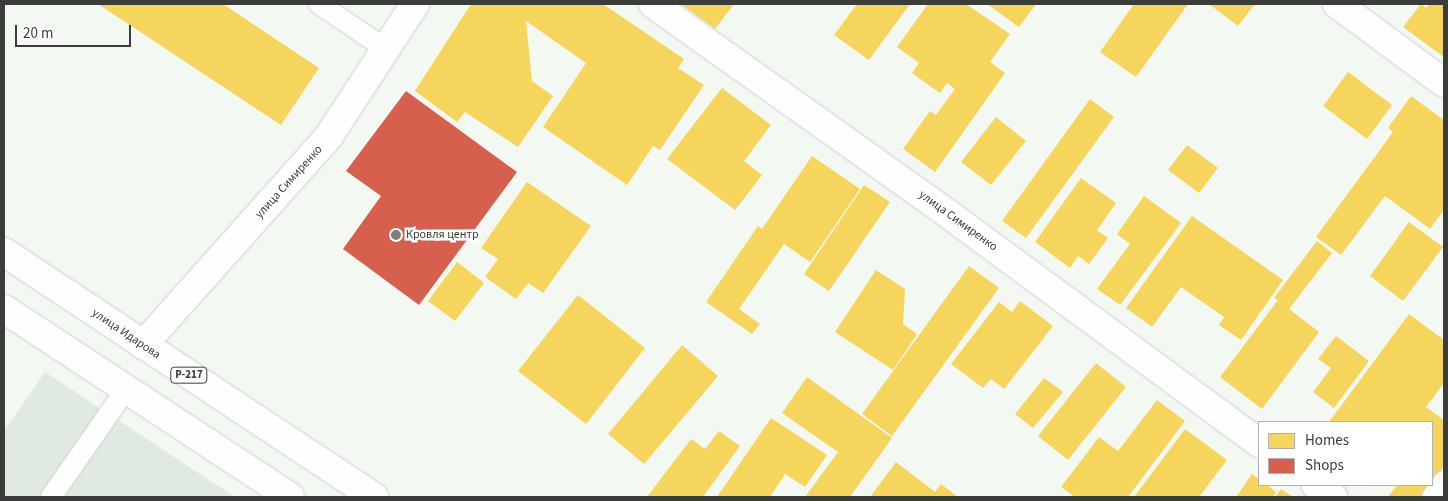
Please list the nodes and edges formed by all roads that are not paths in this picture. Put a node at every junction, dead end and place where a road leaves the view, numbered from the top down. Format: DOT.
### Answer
graph roads {
  1 [pos="318,4"];
  2 [pos="415,4"];
  3 [pos="653,4"];
  4 [pos="1337,4"];
  5 [pos="386,49"];
  6 [pos="1444,84"];
  7 [pos="4,252"];
  8 [pos="4,309"];
  9 [pos="143,345"];
  10 [pos="126,390"];
  11 [pos="1258,442"];
  12 [pos="1444,481"];
  13 [pos="1317,486"];
  14 [pos="51,497"];
  15 [pos="290,497"];
  16 [pos="374,497"];
  17 [pos="1333,497"];
  18 [pos="1432,497"];
  1 -- 5 [label="lane"];
  2 -- 5 [label="street, улица Симиренко"];
  3 -- 11 [label="street, улица Симиренко"];
  4 -- 6 [label="street"];
  5 -- 9 [label="street, улица Симиренко"];
  7 -- 9 [label="street, улица Идарова / Р-217"];
  8 -- 10 [label="street"];
  9 -- 16 [label="street, улица Идарова / Р-217"];
  10 -- 14 [label="lane"];
  10 -- 15 [label="street"];
  12 -- 18 [label="lane"];
  13 -- 17 [label="street"];
}
